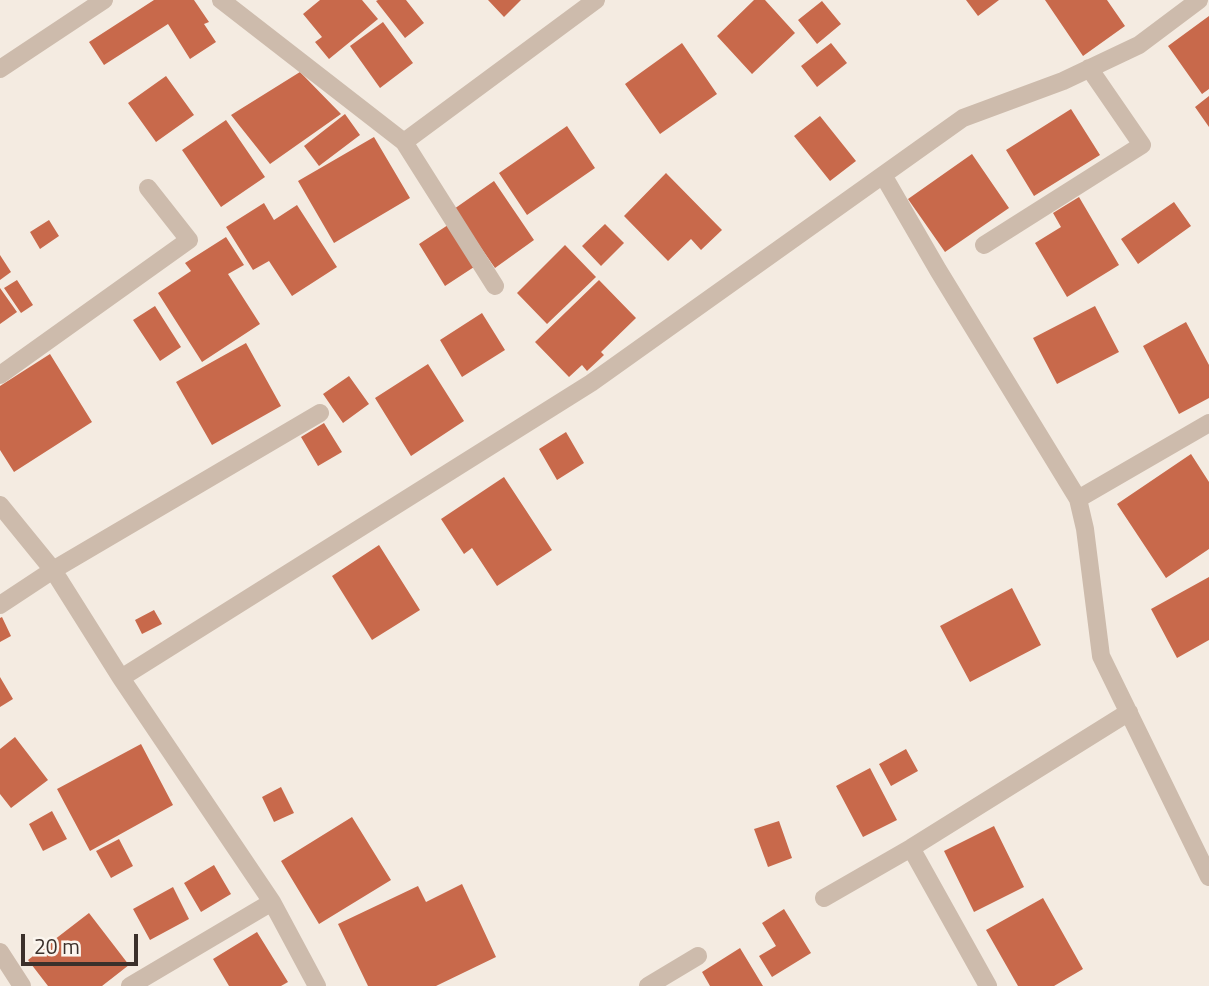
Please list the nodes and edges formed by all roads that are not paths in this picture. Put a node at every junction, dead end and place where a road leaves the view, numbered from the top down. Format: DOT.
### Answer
graph roads {
  1 [pos="104,0"];
  2 [pos="221,0"];
  3 [pos="596,0"];
  4 [pos="1199,0"];
  5 [pos="1089,68"];
  6 [pos="0,69"];
  7 [pos="404,142"];
  8 [pos="883,175"];
  9 [pos="148,188"];
  10 [pos="984,246"];
  11 [pos="495,286"];
  12 [pos="0,375"];
  13 [pos="320,412"];
  14 [pos="1209,423"];
  15 [pos="1079,499"];
  16 [pos="0,505"];
  17 [pos="53,570"];
  18 [pos="0,605"];
  19 [pos="121,678"];
  20 [pos="1129,712"];
  21 [pos="911,848"];
  22 [pos="1209,877"];
  23 [pos="824,898"];
  24 [pos="272,902"];
  25 [pos="0,952"];
  26 [pos="698,956"];
  27 [pos="22,986"];
  28 [pos="130,986"];
  29 [pos="317,986"];
  30 [pos="648,986"];
  31 [pos="988,986"];
  1 -- 6 [label="street"];
  2 -- 7 [label="street"];
  3 -- 7 [label="street"];
  4 -- 5 [label="street"];
  5 -- 8 [label="street"];
  5 -- 10 [label="street"];
  7 -- 11 [label="street"];
  8 -- 15 [label="street"];
  8 -- 19 [label="street"];
  9 -- 12 [label="street"];
  13 -- 17 [label="street"];
  14 -- 15 [label="street"];
  15 -- 20 [label="street"];
  16 -- 17 [label="street"];
  17 -- 18 [label="street"];
  17 -- 19 [label="street"];
  19 -- 24 [label="street"];
  20 -- 21 [label="street"];
  20 -- 22 [label="street"];
  21 -- 23 [label="street"];
  21 -- 31 [label="street"];
  24 -- 28 [label="street"];
  24 -- 29 [label="street"];
  25 -- 27 [label="street"];
  26 -- 30 [label="street"];
}
